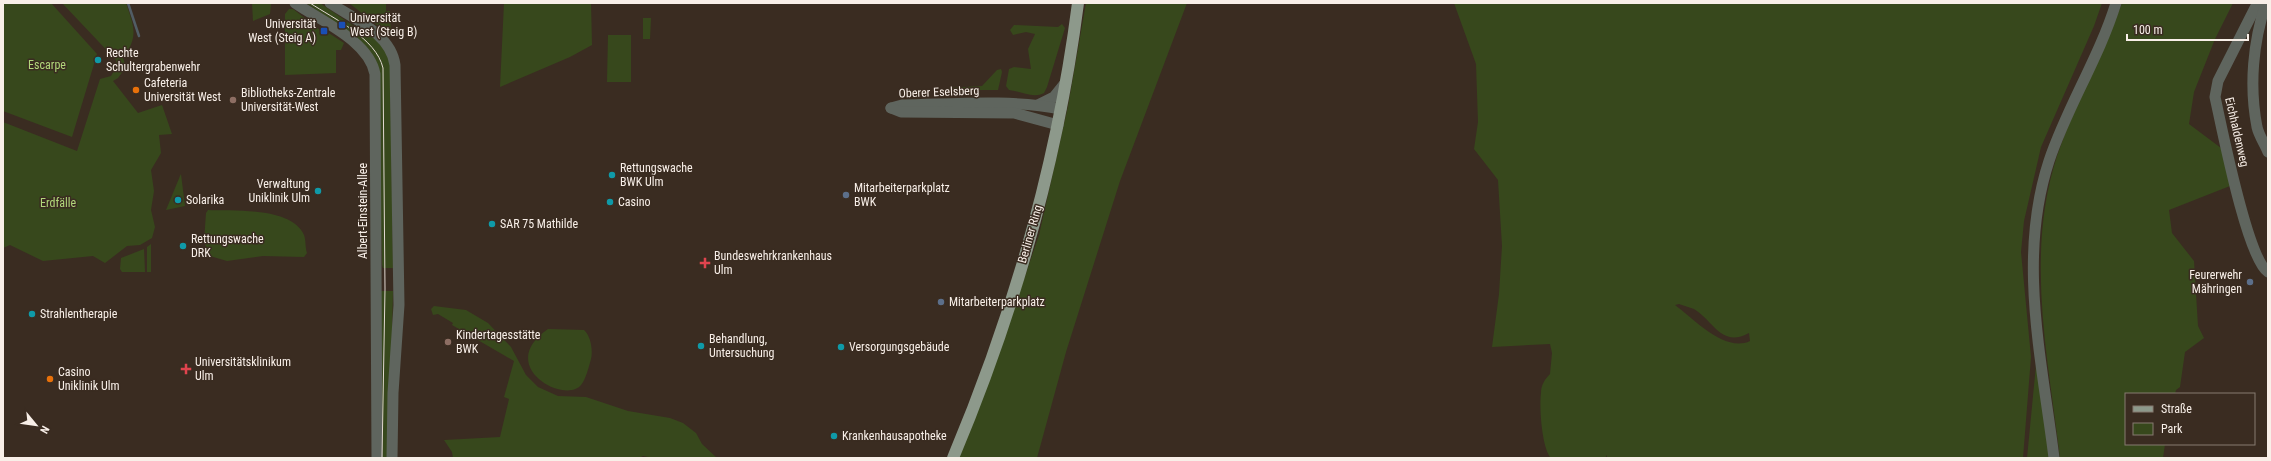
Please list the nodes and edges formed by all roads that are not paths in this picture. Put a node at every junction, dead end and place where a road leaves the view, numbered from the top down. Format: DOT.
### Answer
graph roads {
  1 [pos="295,3"];
  2 [pos="330,3"];
  3 [pos="1078,3"];
  4 [pos="2116,3"];
  5 [pos="2265,4"];
  6 [pos="1066,82"];
  7 [pos="1038,105"];
  8 [pos="1061,109"];
  9 [pos="1058,125"];
  10 [pos="2268,152"];
  11 [pos="2268,272"];
  12 [pos="377,458"];
  13 [pos="392,458"];
  14 [pos="954,458"];
  15 [pos="2054,458"];
  1 -- 12 [label="street, Albert-Einstein-Allee"];
  2 -- 13 [label="street"];
  3 -- 6 [label="main road, Berliner Ring"];
  4 -- 15 [label="street"];
  5 -- 10 [label="street"];
  5 -- 11 [label="street, Eichhaldenweg"];
  6 -- 7 [label="street"];
  6 -- 8 [label="main road, Berliner Ring"];
  7 -- 8 [label="street, Oberer Eselsberg"];
  7 -- 9 [label="street, Oberer Eselsberg"];
  8 -- 9 [label="main road, Berliner Ring"];
  9 -- 14 [label="main road, Berliner Ring"];
}
